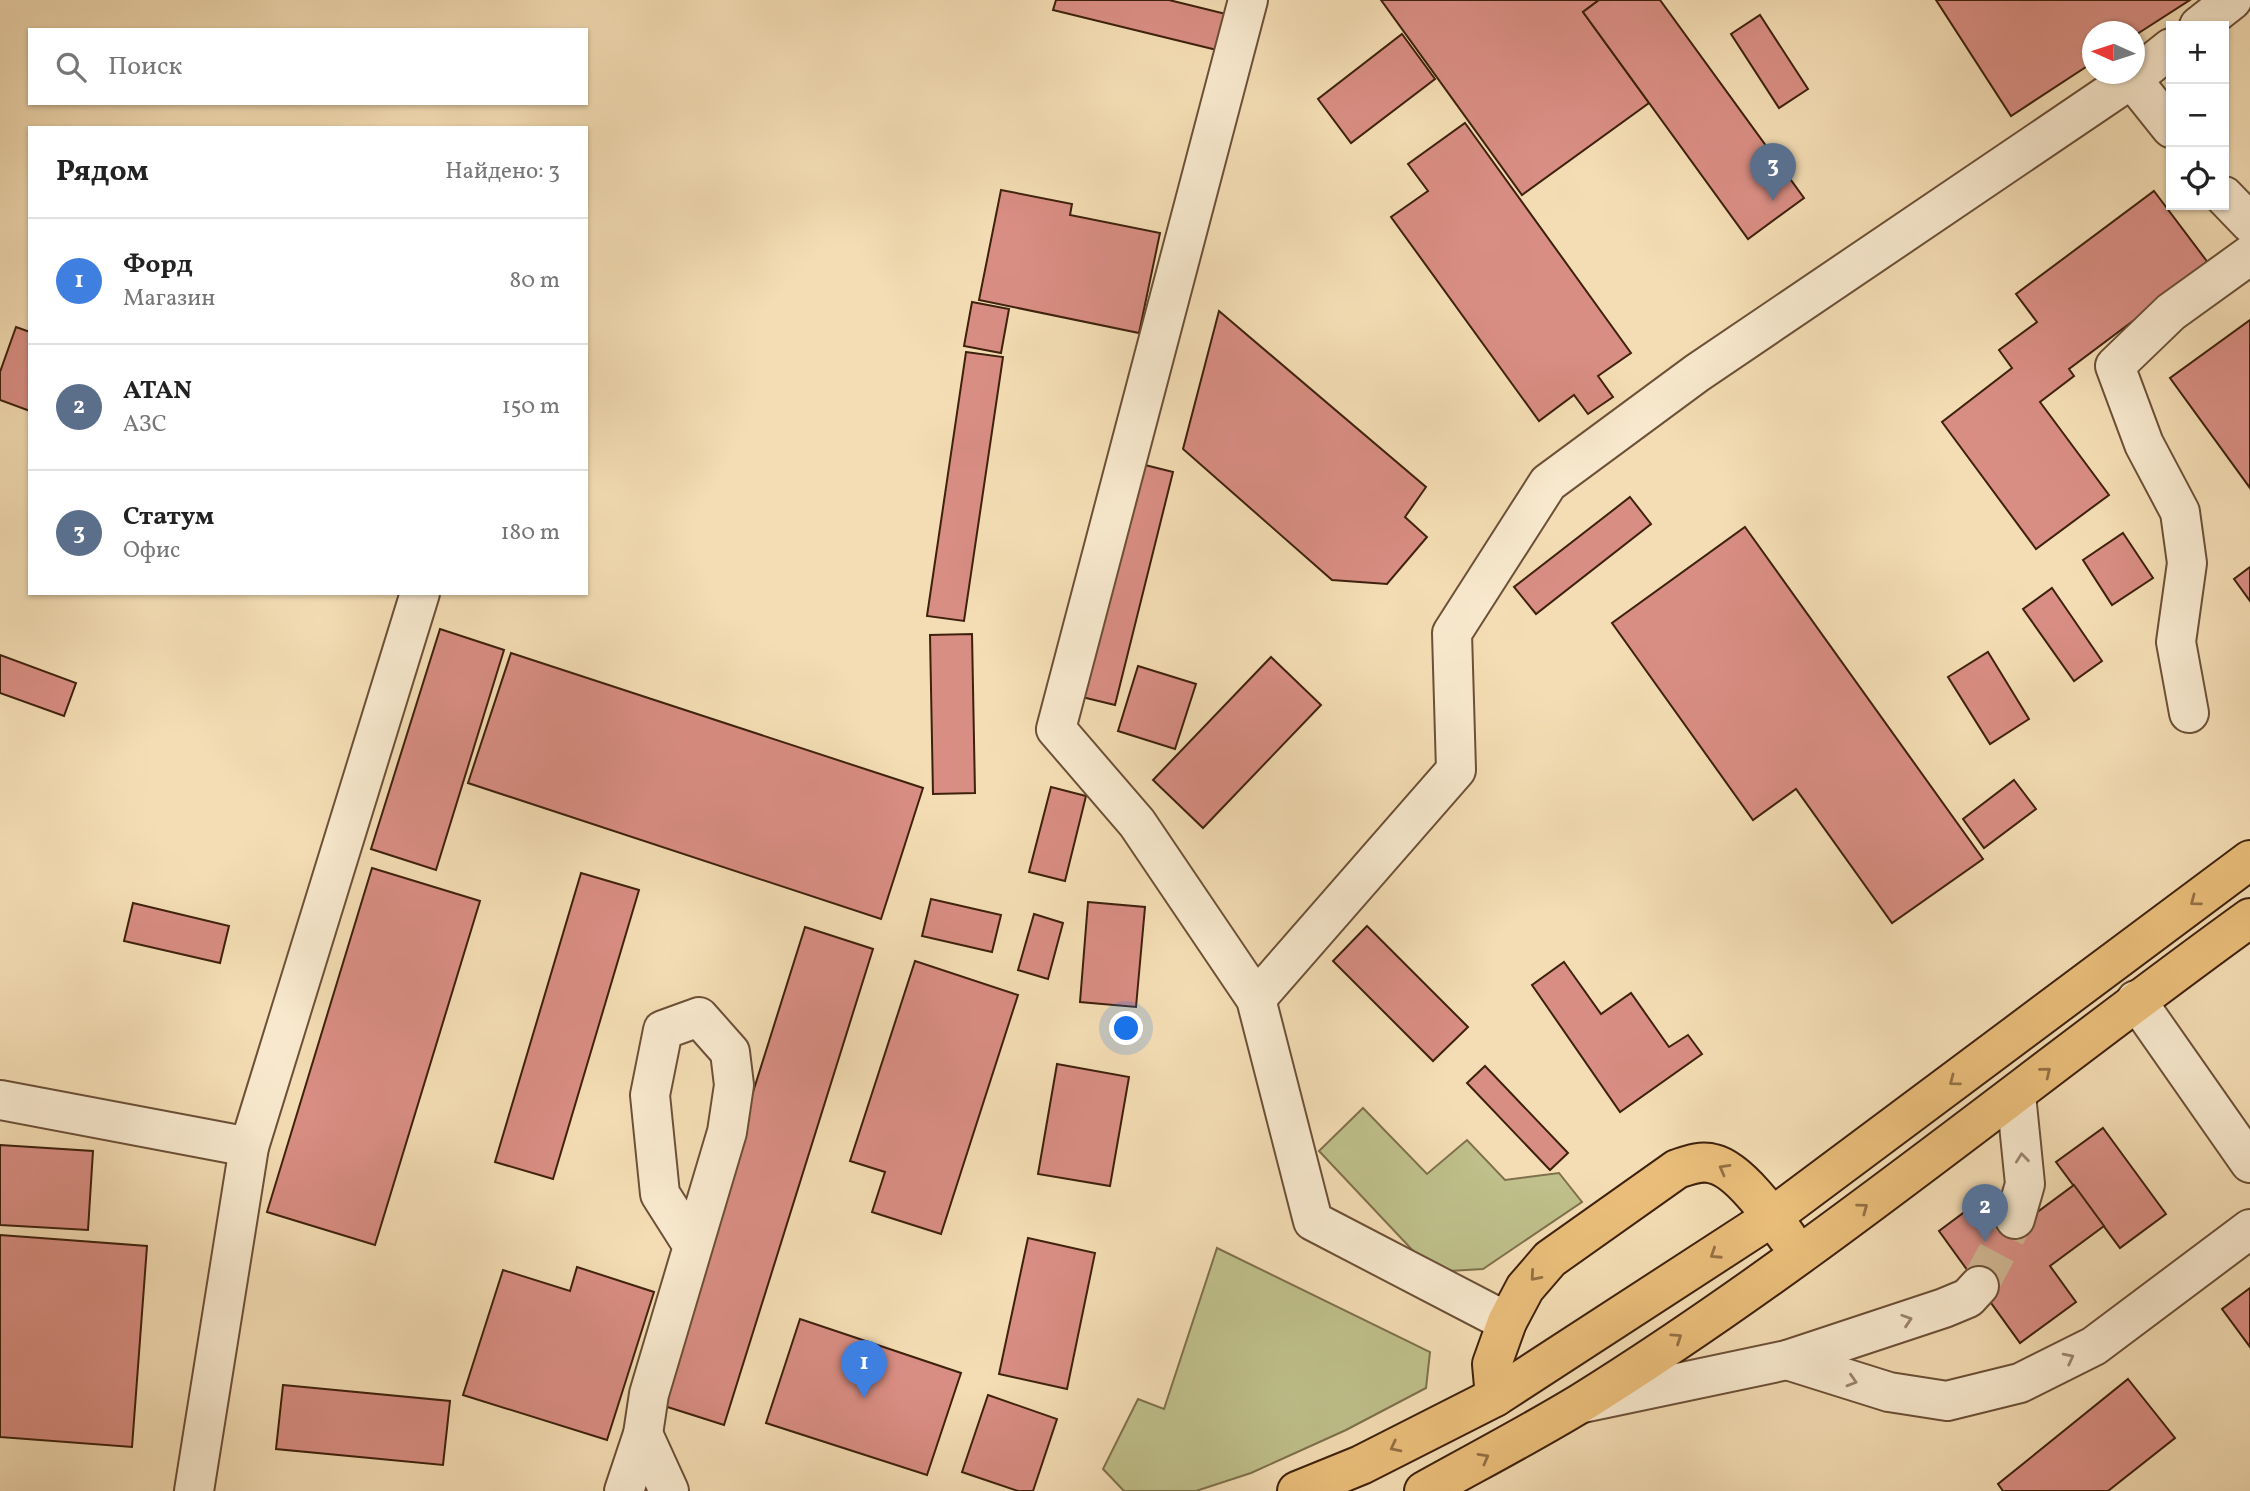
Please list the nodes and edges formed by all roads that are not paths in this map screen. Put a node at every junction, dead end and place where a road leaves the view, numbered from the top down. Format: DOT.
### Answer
graph roads {
  1 [pos="1248,0"];
  2 [pos="2232,0"];
  3 [pos="2205,21"];
  4 [pos="2166,52"];
  5 [pos="2145,68"];
  6 [pos="2122,84"];
  7 [pos="2136,84"];
  8 [pos="2166,122"];
  9 [pos="2229,201"];
  10 [pos="2250,223"];
  11 [pos="2250,256"];
  12 [pos="418,595"];
  13 [pos="2189,713"];
  14 [pos="2250,860"];
  15 [pos="2250,918"];
  16 [pos="1256,999"];
  17 [pos="2136,1000"];
  18 [pos="2016,1095"];
  19 [pos="0,1100"];
  20 [pos="249,1147"];
  21 [pos="2250,1163"];
  22 [pos="1772,1217"];
  23 [pos="2015,1219"];
  24 [pos="2250,1229"];
  25 [pos="693,1246"];
  26 [pos="1800,1255"];
  27 [pos="1979,1286"];
  28 [pos="1507,1322"];
  29 [pos="1787,1360"];
  30 [pos="1495,1397"];
  31 [pos="1581,1403"];
  32 [pos="643,1434"];
  33 [pos="194,1491"];
  34 [pos="624,1491"];
  35 [pos="669,1491"];
  36 [pos="1297,1491"];
  37 [pos="1424,1491"];
  1 -- 16 [label="street"];
  2 -- 3 [label="street"];
  4 -- 5 [label="street"];
  6 -- 16 [label="street"];
  7 -- 8 [label="street"];
  9 -- 10 [label="street"];
  11 -- 13 [label="street"];
  12 -- 20 [label="street"];
  14 -- 22 [label="main road, one-way"];
  15 -- 17 [label="main road"];
  16 -- 28 [label="street"];
  18 -- 17 [label="main road, one-way"];
  17 -- 21 [label="street"];
  23 -- 18 [label="street, one-way"];
  26 -- 18 [label="main road, one-way"];
  19 -- 20 [label="street"];
  20 -- 33 [label="street"];
  22 -- 26 [label="main road"];
  22 -- 28 [label="main road, one-way"];
  22 -- 30 [label="main road, one-way"];
  29 -- 24 [label="street, one-way"];
  25 -- 25 [label="street"];
  25 -- 32 [label="street"];
  31 -- 26 [label="main road, one-way"];
  29 -- 27 [label="street, one-way"];
  28 -- 30 [label="main road"];
  29 -- 31 [label="street"];
  30 -- 36 [label="main road, one-way"];
  37 -- 31 [label="main road, one-way"];
  32 -- 34 [label="street"];
  32 -- 35 [label="street"];
}
